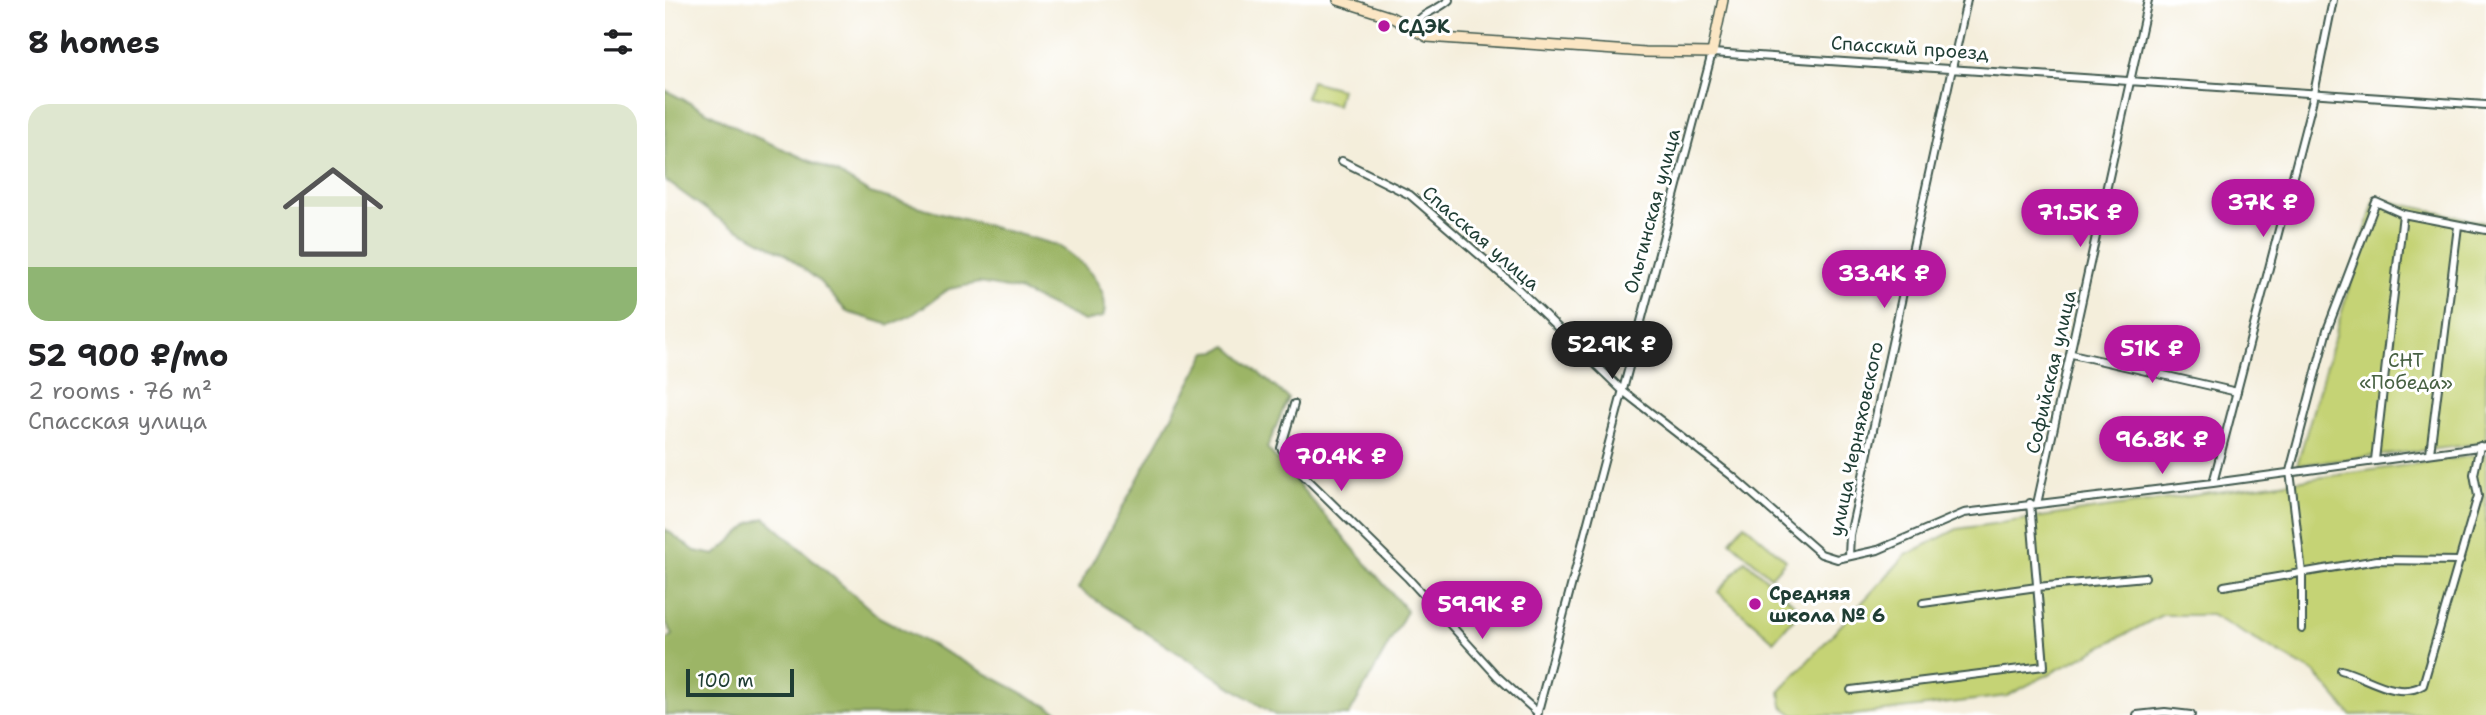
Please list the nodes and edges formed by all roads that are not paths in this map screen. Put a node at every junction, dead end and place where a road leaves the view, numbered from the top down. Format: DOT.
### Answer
graph roads {
  1 [pos="1338,0"];
  2 [pos="1449,0"];
  3 [pos="1723,0"];
  4 [pos="1967,0"];
  5 [pos="2148,0"];
  6 [pos="2333,0"];
  7 [pos="1413,29"];
  8 [pos="1711,52"];
  9 [pos="1952,68"];
  10 [pos="2129,80"];
  11 [pos="2314,93"];
  12 [pos="2486,105"];
  13 [pos="1342,160"];
  14 [pos="2403,214"];
  15 [pos="2458,226"];
  16 [pos="2486,230"];
  17 [pos="2072,354"];
  18 [pos="1624,391"];
  19 [pos="2237,392"];
  20 [pos="1294,404"];
  21 [pos="2483,446"];
  22 [pos="2430,453"];
  23 [pos="2375,460"];
  24 [pos="2290,471"];
  25 [pos="2214,483"];
  26 [pos="2033,504"];
  27 [pos="1849,556"];
  28 [pos="2460,561"];
  29 [pos="2302,573"];
  30 [pos="2145,577"];
  31 [pos="2224,586"];
  32 [pos="2038,587"];
  33 [pos="1923,603"];
  34 [pos="2302,629"];
  35 [pos="2341,670"];
  36 [pos="1851,690"];
  37 [pos="1538,714"];
  38 [pos="2137,715"];
  39 [pos="2191,715"];
  1 -- 7 [label="street, Спасский проезд"];
  2 -- 7 [label="street"];
  3 -- 8 [label="street, Ольгинская улица"];
  4 -- 9 [label="street, улица Черняховского"];
  5 -- 10 [label="street, Софийская улица"];
  6 -- 11 [label="street"];
  7 -- 8 [label="street, Спасский проезд"];
  8 -- 9 [label="street, Спасский проезд"];
  8 -- 18 [label="street, Ольгинская улица"];
  9 -- 10 [label="street, Спасский проезд"];
  9 -- 27 [label="street, улица Черняховского"];
  10 -- 11 [label="street, Спасский проезд"];
  10 -- 17 [label="street, Софийская улица"];
  11 -- 12 [label="street, Спасский проезд"];
  11 -- 19 [label="street"];
  13 -- 18 [label="street, Спасская улица"];
  14 -- 15 [label="street"];
  14 -- 23 [label="street"];
  14 -- 24 [label="street"];
  15 -- 16 [label="street"];
  15 -- 22 [label="street"];
  17 -- 19 [label="street"];
  17 -- 26 [label="street, Софийская улица"];
  18 -- 27 [label="street, Спасская улица"];
  18 -- 37 [label="street, Ольгинская улица"];
  19 -- 25 [label="street"];
  20 -- 37 [label="street"];
  21 -- 22 [label="street"];
  21 -- 28 [label="street"];
  22 -- 23 [label="street"];
  23 -- 24 [label="street"];
  24 -- 25 [label="street"];
  24 -- 29 [label="street"];
  25 -- 26 [label="street"];
  26 -- 27 [label="street"];
  26 -- 32 [label="street, Софийская улица"];
  28 -- 29 [label="street"];
  28 -- 35 [label="street"];
  29 -- 31 [label="street"];
  29 -- 34 [label="street"];
  30 -- 32 [label="street"];
  32 -- 33 [label="street"];
  32 -- 36 [label="street, Софийская улица"];
  38 -- 39 [label="street"];
}
